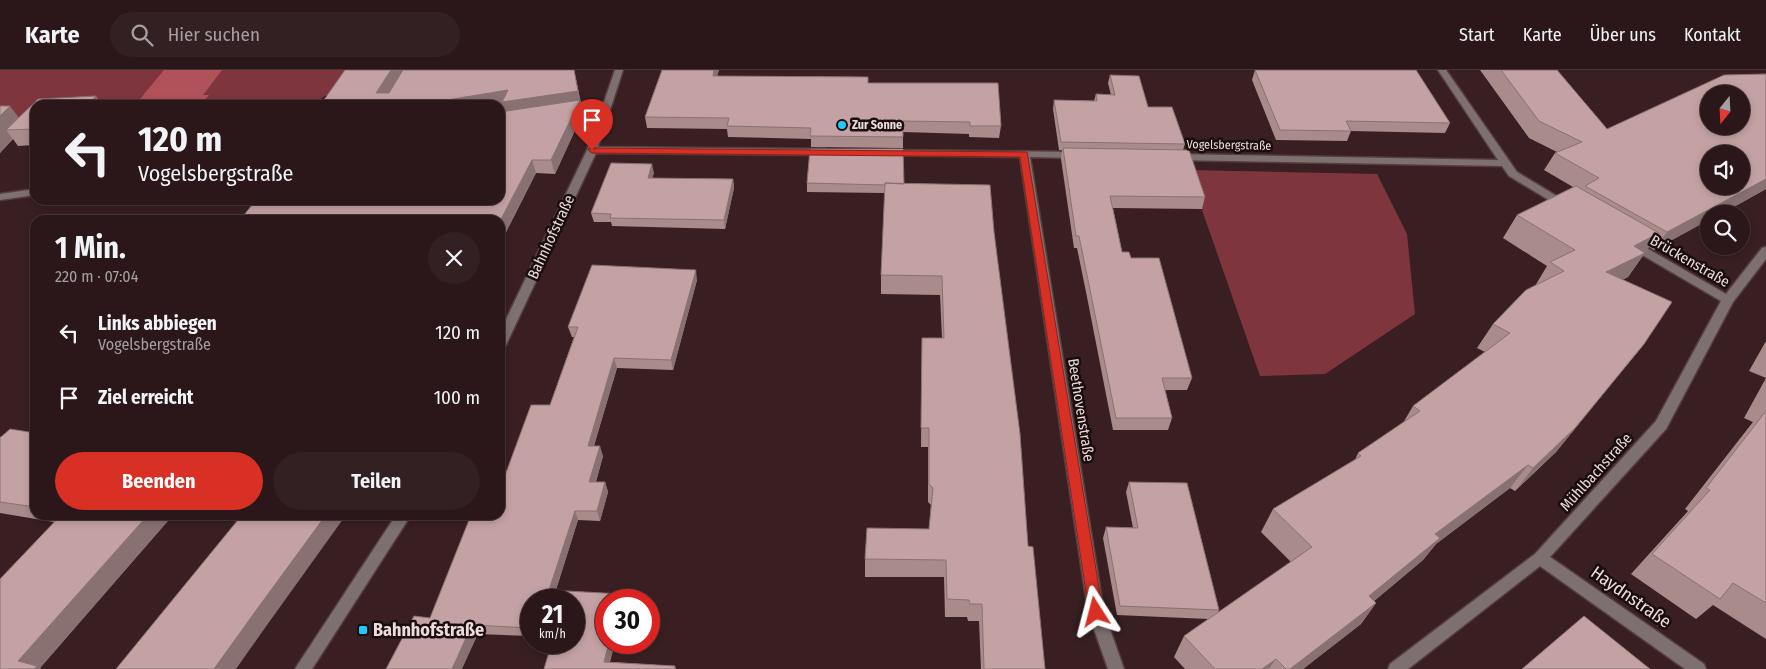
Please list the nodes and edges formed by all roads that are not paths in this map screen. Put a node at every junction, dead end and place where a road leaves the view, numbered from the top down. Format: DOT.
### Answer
graph roads {
  1 [pos="619,70"];
  2 [pos="1442,70"];
  3 [pos="608,104"];
  4 [pos="559,112"];
  5 [pos="592,150"];
  6 [pos="838,152"];
  7 [pos="877,153"];
  8 [pos="1024,154"];
  9 [pos="1092,156"];
  10 [pos="1160,157"];
  11 [pos="1504,163"];
  12 [pos="30,193"];
  13 [pos="0,198"];
  14 [pos="1577,212"];
  15 [pos="1619,236"];
  16 [pos="1766,251"];
  17 [pos="1728,300"];
  18 [pos="505,334"];
  19 [pos="401,520"];
  20 [pos="1540,558"];
  21 [pos="303,669"];
  22 [pos="1116,669"];
  23 [pos="1396,669"];
  24 [pos="1698,669"];
  1 -- 3 [label="street, Bahnhofstraße"];
  2 -- 11 [label="street"];
  3 -- 4 [label="street"];
  3 -- 5 [label="street, Bahnhofstraße"];
  5 -- 6 [label="street"];
  5 -- 18 [label="street, Bahnhofstraße"];
  7 -- 8 [label="street"];
  8 -- 9 [label="street"];
  8 -- 22 [label="street, Beethovenstraße"];
  10 -- 11 [label="street, Vogelsbergstraße"];
  11 -- 14 [label="street"];
  12 -- 13 [label="street"];
  15 -- 17 [label="street, Brückenstraße"];
  16 -- 17 [label="street, Mühlbachstraße"];
  17 -- 20 [label="street, Mühlbachstraße"];
  19 -- 21 [label="street"];
  20 -- 23 [label="street, Mühlbachstraße"];
  20 -- 24 [label="street, Haydnstraße"];
}
